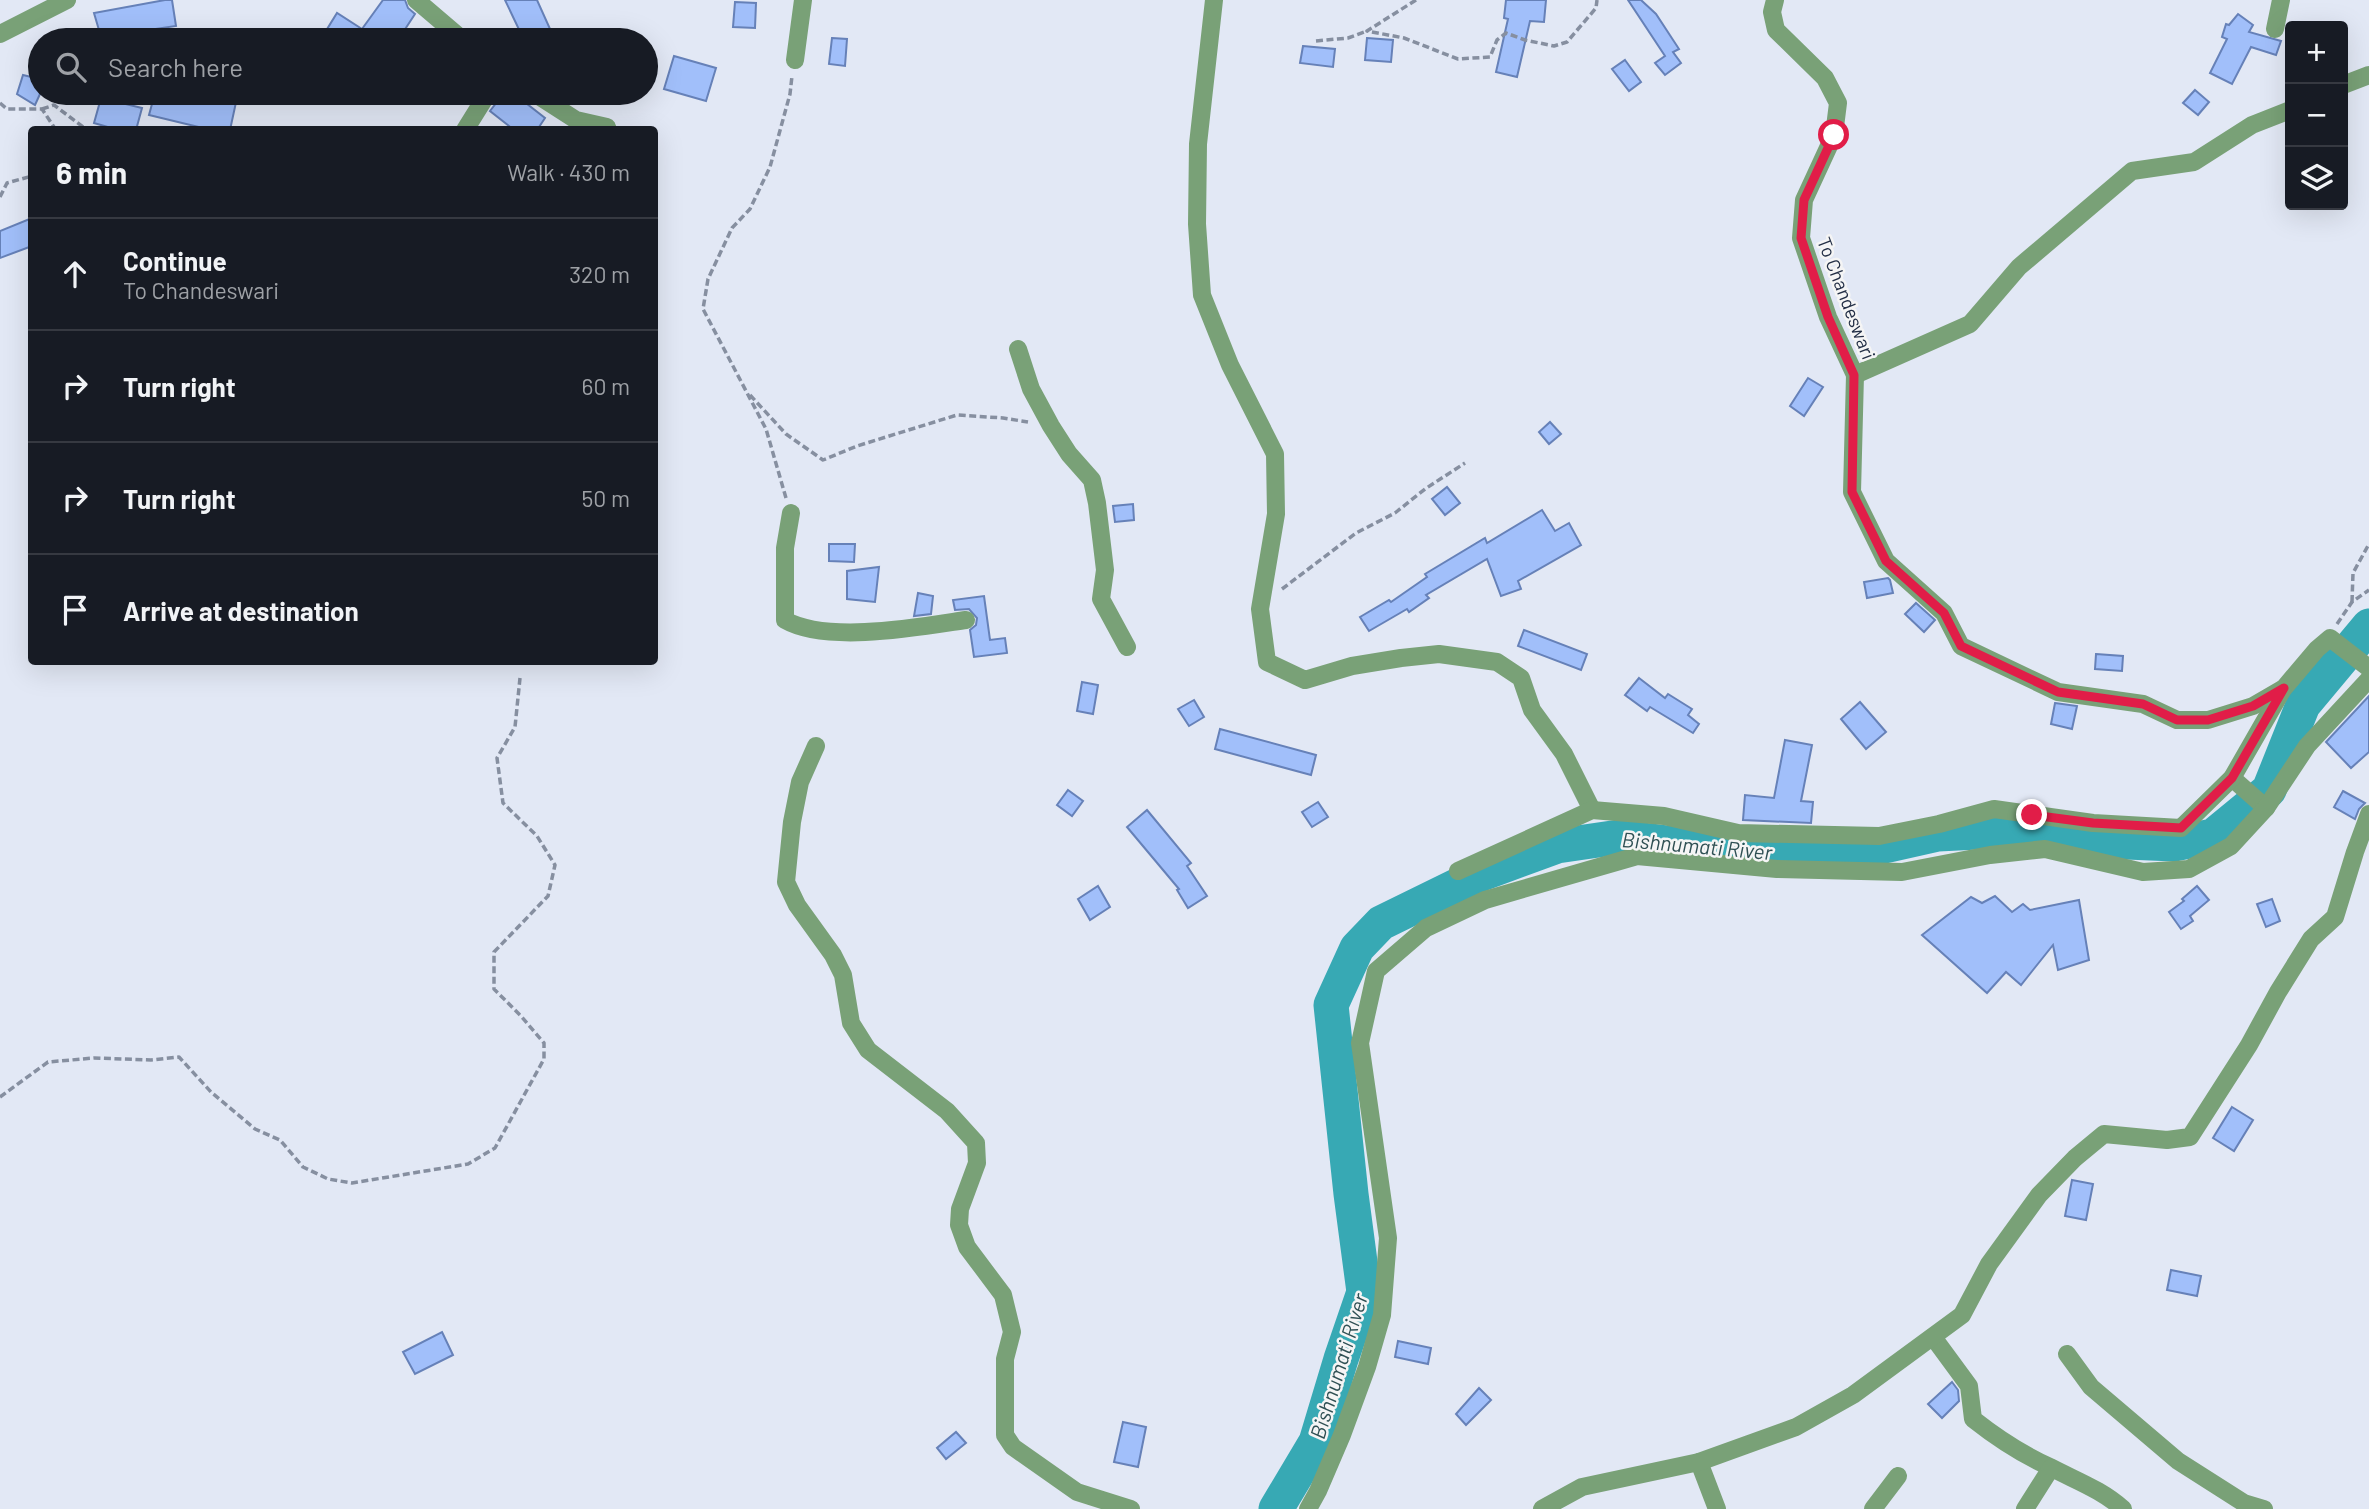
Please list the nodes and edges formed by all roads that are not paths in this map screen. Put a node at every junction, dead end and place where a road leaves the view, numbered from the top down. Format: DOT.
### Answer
graph roads {
  1 [pos="67,0"];
  2 [pos="416,0"];
  3 [pos="803,0"];
  4 [pos="1214,0"];
  5 [pos="1775,0"];
  6 [pos="2281,0"];
  7 [pos="449,28"];
  8 [pos="2276,29"];
  9 [pos="0,34"];
  10 [pos="795,60"];
  11 [pos="2369,75"];
  12 [pos="2346,84"];
  13 [pos="481,105"];
  14 [pos="553,105"];
  15 [pos="2285,112"];
  16 [pos="467,126"];
  17 [pos="603,126"];
  18 [pos="1018,349"];
  19 [pos="1854,375"];
  20 [pos="791,513"];
  21 [pos="966,620"];
  22 [pos="1127,648"];
  23 [pos="2368,671"];
  24 [pos="2284,688"];
  25 [pos="816,746"];
  26 [pos="2232,778"];
  27 [pos="2266,808"];
  28 [pos="1592,810"];
  29 [pos="2369,814"];
  30 [pos="2363,845"];
  31 [pos="1458,871"];
  32 [pos="1933,1337"];
  33 [pos="2067,1354"];
  34 [pos="1699,1462"];
  35 [pos="2051,1468"];
  36 [pos="1898,1476"];
  37 [pos="1131,1509"];
  38 [pos="1308,1509"];
  39 [pos="1542,1509"];
  40 [pos="1717,1509"];
  41 [pos="1873,1509"];
  42 [pos="2025,1509"];
  43 [pos="2123,1509"];
  44 [pos="2264,1509"];
  1 -- 9 [label="street"];
  2 -- 7 [label="street"];
  3 -- 10 [label="street"];
  4 -- 28 [label="street"];
  5 -- 19 [label="street, To Chandeswari"];
  6 -- 8 [label="street"];
  11 -- 12 [label="street"];
  13 -- 16 [label="street"];
  14 -- 17 [label="street"];
  15 -- 19 [label="street"];
  18 -- 22 [label="street"];
  19 -- 24 [label="street, To Chandeswari"];
  20 -- 21 [label="street"];
  23 -- 24 [label="street, To Chandeswari"];
  23 -- 27 [label="street"];
  24 -- 26 [label="street"];
  25 -- 37 [label="street"];
  26 -- 27 [label="street"];
  26 -- 28 [label="street"];
  27 -- 38 [label="street"];
  28 -- 31 [label="street"];
  29 -- 30 [label="street"];
  30 -- 32 [label="street"];
  32 -- 34 [label="street"];
  32 -- 35 [label="street"];
  33 -- 44 [label="street"];
  34 -- 39 [label="street"];
  34 -- 40 [label="street"];
  35 -- 42 [label="street"];
  35 -- 43 [label="street"];
  36 -- 41 [label="street"];
}
